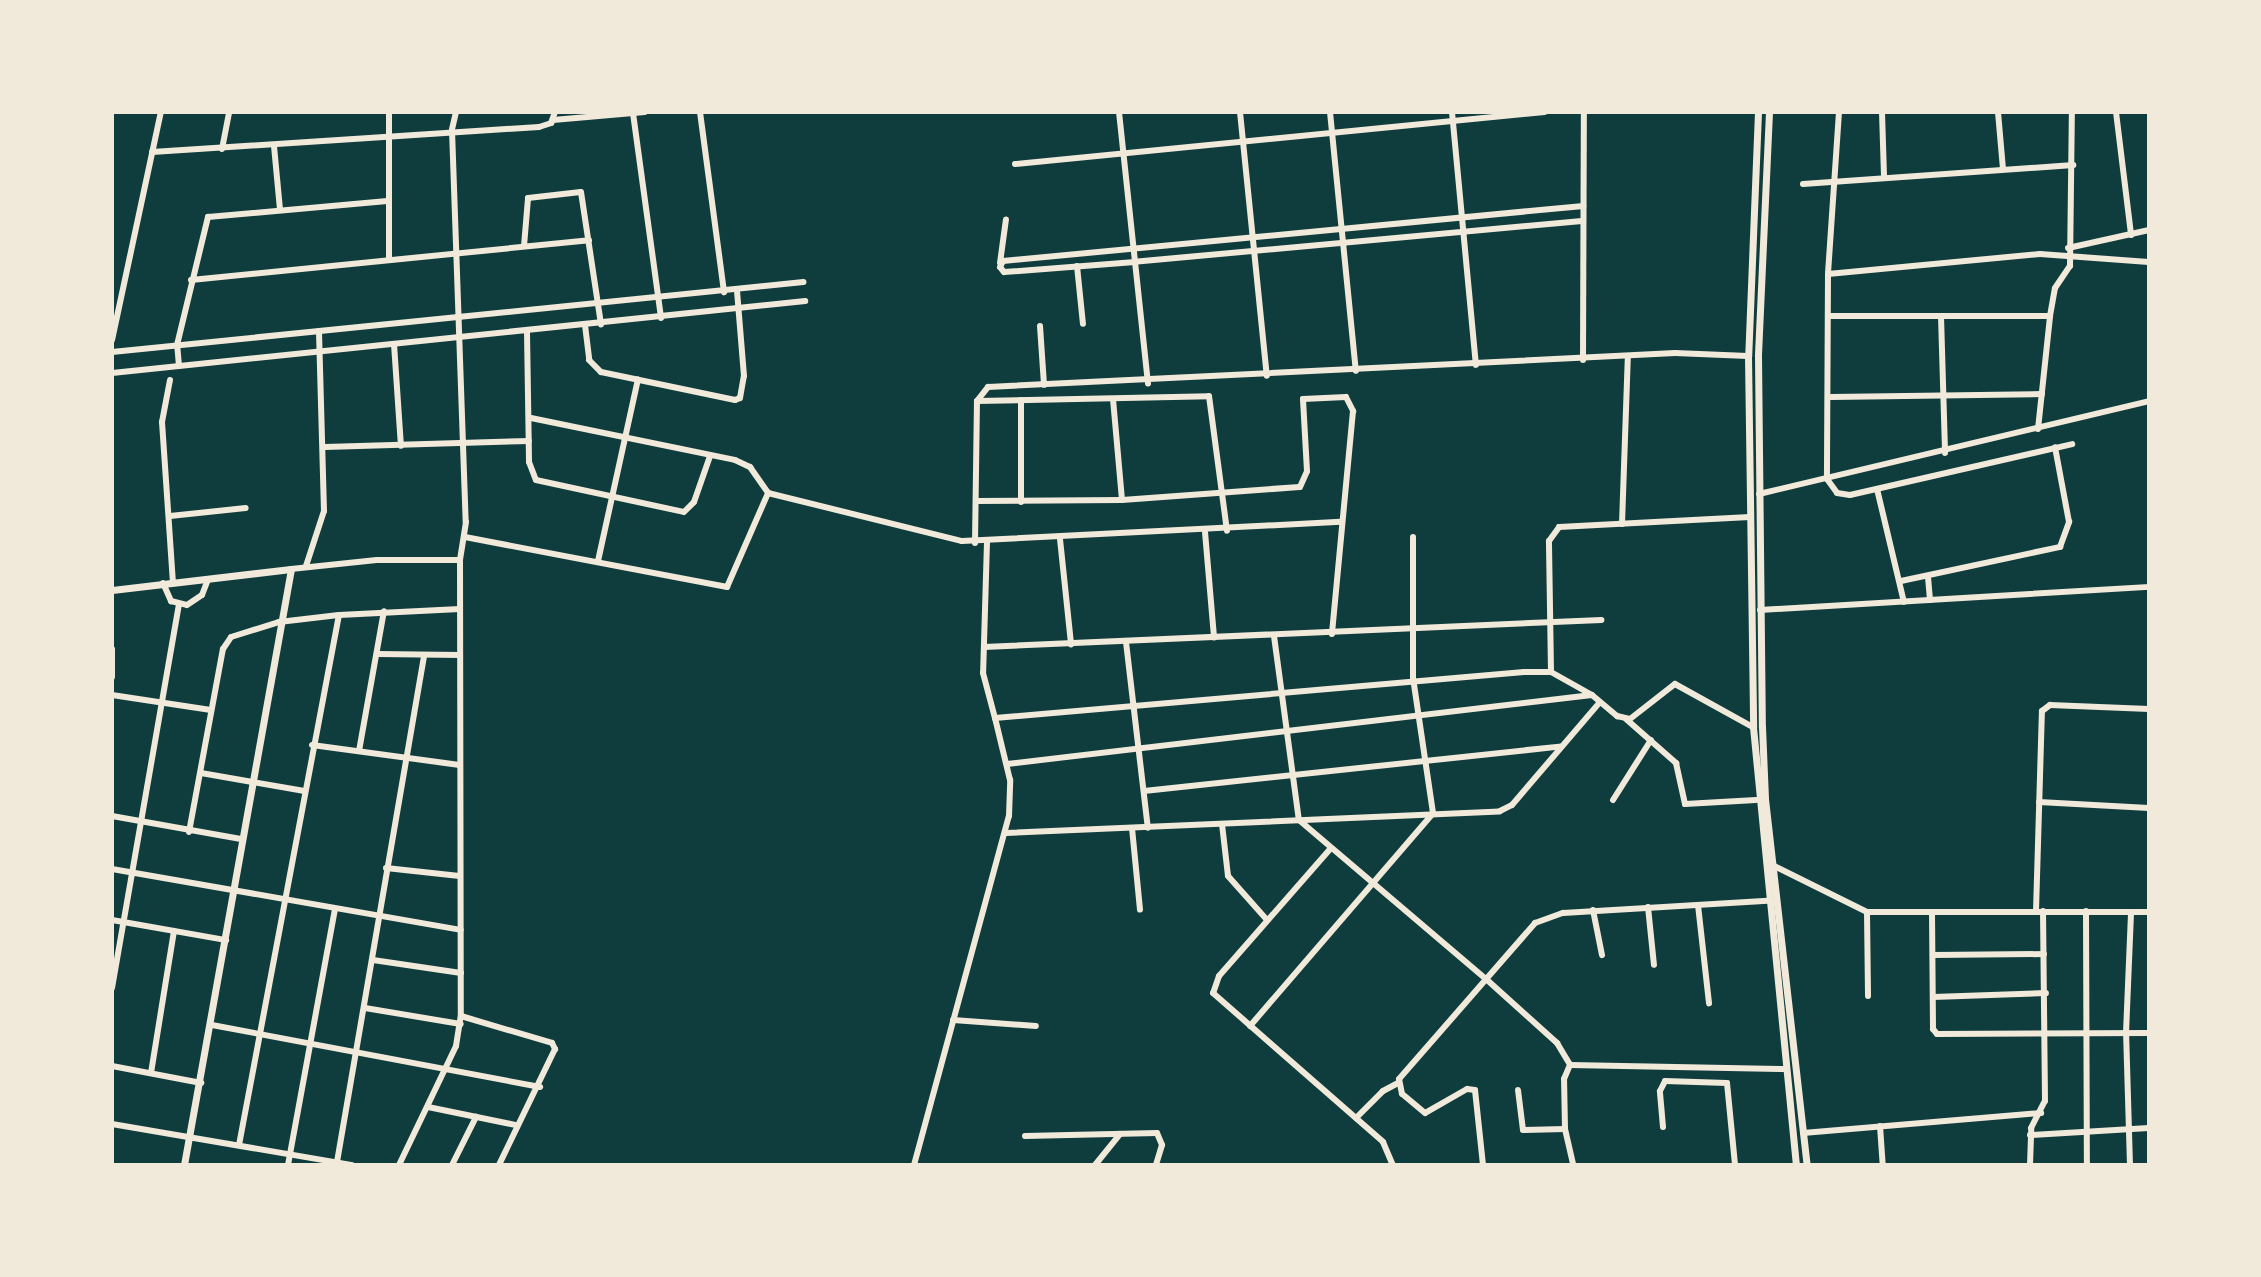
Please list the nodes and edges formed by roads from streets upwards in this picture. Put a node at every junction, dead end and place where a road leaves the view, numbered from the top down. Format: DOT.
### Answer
graph roads {
  1 [pos="161,112"];
  2 [pos="229,112"];
  3 [pos="389,112"];
  4 [pos="456,112"];
  5 [pos="555,112"];
  6 [pos="645,112"];
  7 [pos="700,112"];
  8 [pos="1119,112"];
  9 [pos="1240,112"];
  10 [pos="1330,112"];
  11 [pos="1452,112"];
  12 [pos="1544,112"];
  13 [pos="1584,112"];
  14 [pos="1758,112"];
  15 [pos="1769,112"];
  16 [pos="1839,112"];
  17 [pos="1882,112"];
  18 [pos="1998,112"];
  19 [pos="2072,112"];
  20 [pos="2116,112"];
  21 [pos="633,113"];
  22 [pos="553,120"];
  23 [pos="1453,121"];
  24 [pos="452,130"];
  25 [pos="1332,133"];
  26 [pos="386,135"];
  27 [pos="1243,142"];
  28 [pos="274,146"];
  29 [pos="222,149"];
  30 [pos="152,152"];
  31 [pos="1124,154"];
  32 [pos="1015,164"];
  33 [pos="2073,165"];
  34 [pos="2003,169"];
  35 [pos="1884,175"];
  36 [pos="1833,182"];
  37 [pos="1803,184"];
  38 [pos="387,201"];
  39 [pos="1583,206"];
  40 [pos="280,210"];
  41 [pos="1462,216"];
  42 [pos="1006,219"];
  43 [pos="1582,221"];
  44 [pos="1341,227"];
  45 [pos="1463,230"];
  46 [pos="2149,230"];
  47 [pos="2131,235"];
  48 [pos="1253,238"];
  49 [pos="589,240"];
  50 [pos="1342,240"];
  51 [pos="524,246"];
  52 [pos="2068,248"];
  53 [pos="1134,249"];
  54 [pos="1254,252"];
  55 [pos="457,253"];
  56 [pos="2068,258"];
  57 [pos="389,260"];
  58 [pos="1135,262"];
  59 [pos="2149,262"];
  60 [pos="1000,264"];
  61 [pos="1077,266"];
  62 [pos="1828,274"];
  63 [pos="191,280"];
  64 [pos="803,282"];
  65 [pos="737,291"];
  66 [pos="724,292"];
  67 [pos="657,298"];
  68 [pos="805,301"];
  69 [pos="597,304"];
  70 [pos="739,310"];
  71 [pos="1829,316"];
  72 [pos="1941,316"];
  73 [pos="2050,316"];
  74 [pos="459,317"];
  75 [pos="661,318"];
  76 [pos="601,324"];
  77 [pos="1083,324"];
  78 [pos="585,325"];
  79 [pos="1040,326"];
  80 [pos="319,331"];
  81 [pos="527,332"];
  82 [pos="460,338"];
  83 [pos="112,340"];
  84 [pos="394,344"];
  85 [pos="177,345"];
  86 [pos="112,352"];
  87 [pos="320,352"];
  88 [pos="1628,356"];
  89 [pos="1748,356"];
  90 [pos="1583,360"];
  91 [pos="1476,365"];
  92 [pos="179,366"];
  93 [pos="1356,371"];
  94 [pos="112,373"];
  95 [pos="1267,376"];
  96 [pos="638,379"];
  97 [pos="170,380"];
  98 [pos="1148,383"];
  99 [pos="1044,385"];
  100 [pos="1944,394"];
  101 [pos="2042,394"];
  102 [pos="1831,397"];
  103 [pos="1113,399"];
  104 [pos="1021,400"];
  105 [pos="977,401"];
  106 [pos="2149,401"];
  107 [pos="531,418"];
  108 [pos="2038,429"];
  109 [pos="625,437"];
  110 [pos="529,441"];
  111 [pos="2072,444"];
  112 [pos="462,445"];
  113 [pos="401,446"];
  114 [pos="325,447"];
  115 [pos="2055,447"];
  116 [pos="1945,453"];
  117 [pos="710,456"];
  118 [pos="1827,479"];
  119 [pos="1877,489"];
  120 [pos="768,493"];
  121 [pos="1759,494"];
  122 [pos="1222,495"];
  123 [pos="612,496"];
  124 [pos="1122,500"];
  125 [pos="976,501"];
  126 [pos="1021,502"];
  127 [pos="246,508"];
  128 [pos="170,516"];
  129 [pos="1750,517"];
  130 [pos="1341,522"];
  131 [pos="1622,524"];
  132 [pos="1227,531"];
  133 [pos="1205,532"];
  134 [pos="465,537"];
  135 [pos="1413,537"];
  136 [pos="1060,539"];
  137 [pos="987,542"];
  138 [pos="975,543"];
  139 [pos="460,560"];
  140 [pos="598,561"];
  141 [pos="306,566"];
  142 [pos="291,569"];
  143 [pos="1928,577"];
  144 [pos="208,579"];
  145 [pos="1901,581"];
  146 [pos="173,582"];
  147 [pos="163,583"];
  148 [pos="2149,587"];
  149 [pos="112,590"];
  150 [pos="1930,600"];
  151 [pos="1904,602"];
  152 [pos="179,606"];
  153 [pos="460,609"];
  154 [pos="1760,610"];
  155 [pos="384,611"];
  156 [pos="339,615"];
  157 [pos="1601,620"];
  158 [pos="279,622"];
  159 [pos="1551,624"];
  160 [pos="1410,629"];
  161 [pos="1332,634"];
  162 [pos="1274,636"];
  163 [pos="1214,638"];
  164 [pos="1126,642"];
  165 [pos="1071,644"];
  166 [pos="984,647"];
  167 [pos="112,649"];
  168 [pos="378,654"];
  169 [pos="460,655"];
  170 [pos="424,656"];
  171 [pos="1551,672"];
  172 [pos="112,677"];
  173 [pos="1413,678"];
  174 [pos="1285,689"];
  175 [pos="112,695"];
  176 [pos="1592,695"];
  177 [pos="159,702"];
  178 [pos="1600,702"];
  179 [pos="1136,703"];
  180 [pos="2149,709"];
  181 [pos="211,710"];
  182 [pos="995,718"];
  183 [pos="1422,719"];
  184 [pos="1626,719"];
  185 [pos="1753,727"];
  186 [pos="1289,733"];
  187 [pos="1651,740"];
  188 [pos="312,745"];
  189 [pos="1562,746"];
  190 [pos="1140,748"];
  191 [pos="359,751"];
  192 [pos="1427,760"];
  193 [pos="404,761"];
  194 [pos="1007,764"];
  195 [pos="460,765"];
  196 [pos="201,773"];
  197 [pos="1294,773"];
  198 [pos="250,782"];
  199 [pos="304,791"];
  200 [pos="1144,791"];
  201 [pos="1613,800"];
  202 [pos="1756,800"];
  203 [pos="2039,802"];
  204 [pos="2149,808"];
  205 [pos="1433,813"];
  206 [pos="112,816"];
  207 [pos="1299,820"];
  208 [pos="139,821"];
  209 [pos="1222,824"];
  210 [pos="1132,828"];
  211 [pos="1148,828"];
  212 [pos="189,832"];
  213 [pos="1006,833"];
  214 [pos="241,839"];
  215 [pos="1331,848"];
  216 [pos="1768,865"];
  217 [pos="386,868"];
  218 [pos="112,869"];
  219 [pos="132,872"];
  220 [pos="460,876"];
  221 [pos="1373,883"];
  222 [pos="234,891"];
  223 [pos="284,900"];
  224 [pos="1768,901"];
  225 [pos="1698,905"];
  226 [pos="1648,907"];
  227 [pos="335,909"];
  228 [pos="1140,910"];
  229 [pos="1593,910"];
  230 [pos="2039,911"];
  231 [pos="2086,911"];
  232 [pos="1867,912"];
  233 [pos="2131,912"];
  234 [pos="2149,912"];
  235 [pos="1932,913"];
  236 [pos="381,918"];
  237 [pos="112,920"];
  238 [pos="1267,920"];
  239 [pos="125,922"];
  240 [pos="461,930"];
  241 [pos="174,931"];
  242 [pos="226,940"];
  243 [pos="2044,954"];
  244 [pos="1602,955"];
  245 [pos="1933,955"];
  246 [pos="373,960"];
  247 [pos="1654,965"];
  248 [pos="461,973"];
  249 [pos="1486,979"];
  250 [pos="112,988"];
  251 [pos="2046,993"];
  252 [pos="1868,996"];
  253 [pos="1933,997"];
  254 [pos="1709,1003"];
  255 [pos="365,1008"];
  256 [pos="461,1020"];
  257 [pos="953,1020"];
  258 [pos="212,1025"];
  259 [pos="1036,1026"];
  260 [pos="1250,1026"];
  261 [pos="2085,1032"];
  262 [pos="2046,1033"];
  263 [pos="2126,1033"];
  264 [pos="2149,1033"];
  265 [pos="259,1034"];
  266 [pos="313,1044"];
  267 [pos="357,1055"];
  268 [pos="1570,1065"];
  269 [pos="112,1066"];
  270 [pos="448,1066"];
  271 [pos="1784,1069"];
  272 [pos="151,1073"];
  273 [pos="201,1083"];
  274 [pos="1398,1083"];
  275 [pos="540,1087"];
  276 [pos="1518,1090"];
  277 [pos="428,1107"];
  278 [pos="2041,1113"];
  279 [pos="476,1117"];
  280 [pos="1356,1118"];
  281 [pos="112,1124"];
  282 [pos="516,1125"];
  283 [pos="1880,1126"];
  284 [pos="1663,1127"];
  285 [pos="2149,1128"];
  286 [pos="1565,1129"];
  287 [pos="2129,1129"];
  288 [pos="2087,1131"];
  289 [pos="1803,1133"];
  290 [pos="1120,1134"];
  291 [pos="2030,1135"];
  292 [pos="1025,1136"];
  293 [pos="189,1137"];
  294 [pos="239,1145"];
  295 [pos="290,1153"];
  296 [pos="337,1162"];
  297 [pos="1159,1164"];
  298 [pos="184,1165"];
  299 [pos="288,1165"];
  300 [pos="353,1165"];
  301 [pos="399,1165"];
  302 [pos="452,1165"];
  303 [pos="499,1165"];
  304 [pos="914,1165"];
  305 [pos="1095,1165"];
  306 [pos="1393,1165"];
  307 [pos="1483,1165"];
  308 [pos="1573,1165"];
  309 [pos="1735,1165"];
  310 [pos="1796,1165"];
  311 [pos="1807,1165"];
  312 [pos="1883,1165"];
  313 [pos="2030,1165"];
  314 [pos="2087,1165"];
  315 [pos="2130,1165"];
  1 -- 30 [label="street"];
  2 -- 29 [label="street"];
  3 -- 26 [label="street"];
  4 -- 24 [label="street"];
  5 -- 22 [label="street"];
  6 -- 21 [label="street"];
  7 -- 66 [label="street"];
  8 -- 31 [label="street"];
  9 -- 27 [label="street"];
  10 -- 25 [label="street"];
  11 -- 23 [label="street"];
  12 -- 23 [label="street"];
  13 -- 39 [label="street"];
  14 -- 89 [label="street"];
  15 -- 121 [label="street"];
  16 -- 36 [label="street"];
  17 -- 35 [label="street"];
  18 -- 34 [label="street"];
  19 -- 33 [label="street"];
  20 -- 47 [label="street"];
  21 -- 22 [label="street"];
  21 -- 67 [label="street"];
  22 -- 24 [label="street"];
  23 -- 25 [label="street"];
  23 -- 41 [label="street"];
  24 -- 26 [label="street"];
  24 -- 55 [label="street"];
  25 -- 27 [label="street"];
  25 -- 44 [label="street"];
  26 -- 28 [label="street"];
  26 -- 38 [label="street"];
  27 -- 31 [label="street"];
  27 -- 48 [label="street"];
  28 -- 29 [label="street"];
  28 -- 40 [label="street"];
  29 -- 30 [label="street"];
  30 -- 83 [label="street"];
  31 -- 32 [label="street"];
  31 -- 53 [label="street"];
  33 -- 34 [label="street"];
  33 -- 52 [label="street"];
  34 -- 35 [label="street"];
  35 -- 36 [label="street"];
  36 -- 37 [label="street"];
  36 -- 62 [label="street"];
  38 -- 40 [label="street"];
  38 -- 57 [label="street"];
  39 -- 41 [label="street"];
  39 -- 43 [label="street"];
  40 -- 63 [label="street"];
  41 -- 44 [label="street"];
  41 -- 45 [label="street"];
  42 -- 60 [label="street"];
  43 -- 45 [label="street"];
  43 -- 90 [label="street"];
  44 -- 48 [label="street"];
  44 -- 50 [label="street"];
  45 -- 50 [label="street"];
  45 -- 91 [label="street"];
  46 -- 47 [label="street"];
  47 -- 52 [label="street"];
  48 -- 53 [label="street"];
  48 -- 54 [label="street"];
  49 -- 51 [label="street"];
  49 -- 51 [label="street"];
  49 -- 69 [label="street"];
  50 -- 54 [label="street"];
  50 -- 93 [label="street"];
  51 -- 55 [label="street"];
  52 -- 56 [label="street"];
  53 -- 58 [label="street"];
  53 -- 60 [label="street"];
  54 -- 58 [label="street"];
  54 -- 95 [label="street"];
  55 -- 57 [label="street"];
  55 -- 74 [label="street"];
  56 -- 59 [label="street"];
  56 -- 62 [label="street"];
  56 -- 73 [label="street"];
  57 -- 63 [label="street"];
  58 -- 61 [label="street"];
  58 -- 98 [label="street"];
  60 -- 61 [label="street"];
  61 -- 77 [label="street"];
  62 -- 71 [label="street"];
  63 -- 85 [label="street"];
  64 -- 65 [label="street"];
  65 -- 66 [label="street"];
  65 -- 70 [label="street"];
  66 -- 67 [label="street"];
  67 -- 69 [label="street"];
  67 -- 75 [label="street"];
  68 -- 70 [label="street"];
  69 -- 74 [label="street"];
  69 -- 76 [label="street"];
  70 -- 75 [label="street"];
  70 -- 96 [label="street"];
  71 -- 72 [label="street"];
  71 -- 102 [label="street"];
  72 -- 73 [label="street"];
  72 -- 100 [label="street"];
  73 -- 101 [label="street"];
  74 -- 80 [label="street"];
  74 -- 82 [label="street"];
  75 -- 76 [label="street"];
  76 -- 78 [label="street"];
  78 -- 81 [label="street"];
  78 -- 96 [label="street"];
  79 -- 99 [label="street"];
  80 -- 85 [label="street"];
  80 -- 87 [label="street"];
  81 -- 82 [label="street"];
  81 -- 107 [label="street"];
  82 -- 84 [label="street"];
  82 -- 112 [label="street"];
  84 -- 87 [label="street"];
  84 -- 113 [label="street"];
  85 -- 86 [label="street"];
  85 -- 92 [label="street"];
  87 -- 92 [label="street"];
  87 -- 114 [label="street"];
  88 -- 89 [label="street"];
  88 -- 90 [label="street"];
  88 -- 131 [label="street"];
  89 -- 129 [label="street"];
  90 -- 91 [label="street"];
  91 -- 93 [label="street"];
  92 -- 94 [label="street"];
  93 -- 95 [label="street"];
  95 -- 98 [label="street"];
  96 -- 109 [label="street"];
  97 -- 128 [label="street"];
  98 -- 99 [label="street"];
  99 -- 105 [label="street"];
  100 -- 101 [label="street"];
  100 -- 102 [label="street"];
  100 -- 116 [label="street"];
  101 -- 108 [label="street"];
  102 -- 118 [label="street"];
  103 -- 104 [label="street"];
  103 -- 122 [label="street"];
  103 -- 124 [label="street"];
  104 -- 105 [label="street"];
  104 -- 126 [label="street"];
  105 -- 125 [label="street"];
  106 -- 108 [label="street"];
  107 -- 109 [label="street"];
  107 -- 110 [label="street"];
  108 -- 116 [label="street"];
  109 -- 117 [label="street"];
  109 -- 123 [label="street"];
  110 -- 112 [label="street"];
  110 -- 123 [label="street"];
  111 -- 115 [label="street"];
  112 -- 113 [label="street"];
  112 -- 134 [label="street"];
  113 -- 114 [label="street"];
  114 -- 141 [label="street"];
  115 -- 119 [label="street"];
  115 -- 143 [label="street"];
  116 -- 118 [label="street"];
  117 -- 120 [label="street"];
  117 -- 123 [label="street"];
  118 -- 119 [label="street"];
  118 -- 121 [label="street"];
  119 -- 145 [label="street"];
  120 -- 138 [label="street"];
  120 -- 140 [label="street"];
  121 -- 154 [label="street"];
  122 -- 124 [label="street"];
  122 -- 130 [label="street"];
  122 -- 132 [label="street"];
  123 -- 140 [label="street"];
  124 -- 126 [label="street"];
  125 -- 126 [label="street"];
  125 -- 138 [label="street"];
  127 -- 128 [label="street"];
  128 -- 146 [label="street"];
  129 -- 131 [label="street"];
  129 -- 185 [label="street"];
  130 -- 132 [label="street"];
  130 -- 161 [label="street"];
  131 -- 159 [label="street"];
  132 -- 133 [label="street"];
  133 -- 136 [label="street"];
  133 -- 163 [label="street"];
  134 -- 139 [label="street"];
  134 -- 140 [label="street"];
  135 -- 160 [label="street"];
  136 -- 137 [label="street"];
  136 -- 165 [label="street"];
  137 -- 138 [label="street"];
  137 -- 166 [label="street"];
  139 -- 141 [label="street"];
  139 -- 153 [label="street"];
  141 -- 142 [label="street"];
  142 -- 144 [label="street"];
  142 -- 158 [label="street"];
  143 -- 145 [label="street"];
  143 -- 150 [label="street"];
  144 -- 146 [label="street"];
  144 -- 152 [label="street"];
  145 -- 151 [label="street"];
  146 -- 147 [label="street"];
  147 -- 149 [label="street"];
  147 -- 152 [label="street"];
  148 -- 150 [label="street"];
  150 -- 151 [label="street"];
  151 -- 154 [label="street"];
  152 -- 177 [label="street"];
  153 -- 155 [label="street"];
  153 -- 169 [label="street"];
  154 -- 216 [label="street"];
  155 -- 156 [label="street"];
  155 -- 168 [label="street"];
  156 -- 158 [label="street"];
  156 -- 188 [label="street"];
  157 -- 159 [label="street"];
  158 -- 181 [label="street"];
  158 -- 198 [label="street"];
  159 -- 160 [label="street"];
  159 -- 171 [label="street"];
  160 -- 161 [label="street"];
  160 -- 173 [label="street"];
  161 -- 162 [label="street"];
  162 -- 163 [label="street"];
  162 -- 174 [label="street"];
  163 -- 164 [label="street"];
  164 -- 165 [label="street"];
  164 -- 179 [label="street"];
  165 -- 166 [label="street"];
  166 -- 182 [label="street"];
  167 -- 172 [label="street"];
  168 -- 170 [label="street"];
  168 -- 191 [label="street"];
  169 -- 170 [label="street"];
  169 -- 195 [label="street"];
  170 -- 193 [label="street"];
  171 -- 173 [label="street"];
  171 -- 176 [label="street"];
  173 -- 174 [label="street"];
  173 -- 183 [label="street"];
  174 -- 179 [label="street"];
  174 -- 186 [label="street"];
  175 -- 177 [label="street"];
  176 -- 178 [label="street"];
  176 -- 183 [label="street"];
  177 -- 181 [label="street"];
  177 -- 208 [label="street"];
  178 -- 184 [label="street"];
  178 -- 189 [label="street"];
  179 -- 182 [label="street"];
  179 -- 190 [label="street"];
  180 -- 203 [label="street"];
  181 -- 196 [label="street"];
  182 -- 194 [label="street"];
  183 -- 186 [label="street"];
  183 -- 192 [label="street"];
  184 -- 185 [label="street"];
  184 -- 187 [label="street"];
  185 -- 202 [label="street"];
  186 -- 190 [label="street"];
  186 -- 197 [label="street"];
  187 -- 201 [label="street"];
  187 -- 202 [label="street"];
  188 -- 191 [label="street"];
  188 -- 199 [label="street"];
  189 -- 192 [label="street"];
  189 -- 205 [label="street"];
  190 -- 194 [label="street"];
  190 -- 200 [label="street"];
  191 -- 193 [label="street"];
  192 -- 197 [label="street"];
  192 -- 205 [label="street"];
  193 -- 195 [label="street"];
  193 -- 217 [label="street"];
  194 -- 213 [label="street"];
  195 -- 220 [label="street"];
  196 -- 198 [label="street"];
  196 -- 212 [label="street"];
  197 -- 200 [label="street"];
  197 -- 207 [label="street"];
  198 -- 199 [label="street"];
  198 -- 214 [label="street"];
  199 -- 223 [label="street"];
  200 -- 211 [label="street"];
  202 -- 216 [label="street"];
  203 -- 204 [label="street"];
  203 -- 230 [label="street"];
  205 -- 207 [label="street"];
  205 -- 221 [label="street"];
  206 -- 208 [label="street"];
  207 -- 209 [label="street"];
  207 -- 215 [label="street"];
  208 -- 212 [label="street"];
  208 -- 219 [label="street"];
  209 -- 211 [label="street"];
  209 -- 238 [label="street"];
  210 -- 211 [label="street"];
  210 -- 213 [label="street"];
  210 -- 228 [label="street"];
  212 -- 214 [label="street"];
  213 -- 257 [label="street"];
  214 -- 222 [label="street"];
  215 -- 221 [label="street"];
  215 -- 238 [label="street"];
  216 -- 224 [label="street"];
  216 -- 232 [label="street"];
  216 -- 289 [label="street"];
  217 -- 220 [label="street"];
  217 -- 236 [label="street"];
  218 -- 219 [label="street"];
  219 -- 222 [label="street"];
  219 -- 239 [label="street"];
  220 -- 240 [label="street"];
  221 -- 249 [label="street"];
  221 -- 260 [label="street"];
  222 -- 223 [label="street"];
  222 -- 242 [label="street"];
  223 -- 227 [label="street"];
  223 -- 265 [label="street"];
  224 -- 225 [label="street"];
  224 -- 271 [label="street"];
  225 -- 226 [label="street"];
  225 -- 254 [label="street"];
  226 -- 229 [label="street"];
  226 -- 247 [label="street"];
  227 -- 236 [label="street"];
  227 -- 266 [label="street"];
  229 -- 244 [label="street"];
  229 -- 249 [label="street"];
  230 -- 231 [label="street"];
  230 -- 235 [label="street"];
  230 -- 243 [label="street"];
  231 -- 233 [label="street"];
  231 -- 261 [label="street"];
  232 -- 235 [label="street"];
  232 -- 252 [label="street"];
  233 -- 234 [label="street"];
  233 -- 263 [label="street"];
  235 -- 245 [label="street"];
  236 -- 240 [label="street"];
  236 -- 246 [label="street"];
  237 -- 239 [label="street"];
  238 -- 260 [label="street"];
  239 -- 241 [label="street"];
  239 -- 250 [label="street"];
  240 -- 248 [label="street"];
  241 -- 242 [label="street"];
  241 -- 272 [label="street"];
  242 -- 258 [label="street"];
  243 -- 245 [label="street"];
  243 -- 251 [label="street"];
  245 -- 253 [label="street"];
  246 -- 248 [label="street"];
  246 -- 255 [label="street"];
  248 -- 256 [label="street"];
  249 -- 268 [label="street"];
  249 -- 274 [label="street"];
  251 -- 253 [label="street"];
  251 -- 262 [label="street"];
  253 -- 262 [label="street"];
  255 -- 256 [label="street"];
  255 -- 267 [label="street"];
  256 -- 270 [label="street"];
  256 -- 275 [label="street"];
  257 -- 259 [label="street"];
  257 -- 304 [label="street"];
  258 -- 265 [label="street"];
  258 -- 273 [label="street"];
  260 -- 280 [label="street"];
  261 -- 262 [label="street"];
  261 -- 263 [label="street"];
  261 -- 288 [label="street"];
  262 -- 278 [label="street"];
  263 -- 264 [label="street"];
  263 -- 287 [label="street"];
  265 -- 266 [label="street"];
  265 -- 294 [label="street"];
  266 -- 267 [label="street"];
  266 -- 295 [label="street"];
  267 -- 270 [label="street"];
  267 -- 296 [label="street"];
  268 -- 271 [label="street"];
  268 -- 286 [label="street"];
  269 -- 272 [label="street"];
  270 -- 275 [label="street"];
  270 -- 277 [label="street"];
  271 -- 310 [label="street"];
  272 -- 273 [label="street"];
  273 -- 293 [label="street"];
  274 -- 280 [label="street"];
  274 -- 307 [label="street"];
  275 -- 282 [label="street"];
  276 -- 286 [label="street"];
  277 -- 279 [label="street"];
  277 -- 301 [label="street"];
  278 -- 283 [label="street"];
  278 -- 291 [label="street"];
  279 -- 282 [label="street"];
  279 -- 302 [label="street"];
  280 -- 306 [label="street"];
  281 -- 293 [label="street"];
  282 -- 303 [label="street"];
  283 -- 289 [label="street"];
  283 -- 312 [label="street"];
  284 -- 309 [label="street"];
  285 -- 287 [label="street"];
  286 -- 308 [label="street"];
  287 -- 288 [label="street"];
  287 -- 315 [label="street"];
  288 -- 291 [label="street"];
  288 -- 314 [label="street"];
  289 -- 311 [label="street"];
  290 -- 292 [label="street"];
  290 -- 297 [label="street"];
  290 -- 305 [label="street"];
  291 -- 313 [label="street"];
  293 -- 294 [label="street"];
  293 -- 298 [label="street"];
  294 -- 295 [label="street"];
  295 -- 296 [label="street"];
  295 -- 299 [label="street"];
  296 -- 300 [label="street"];
}
